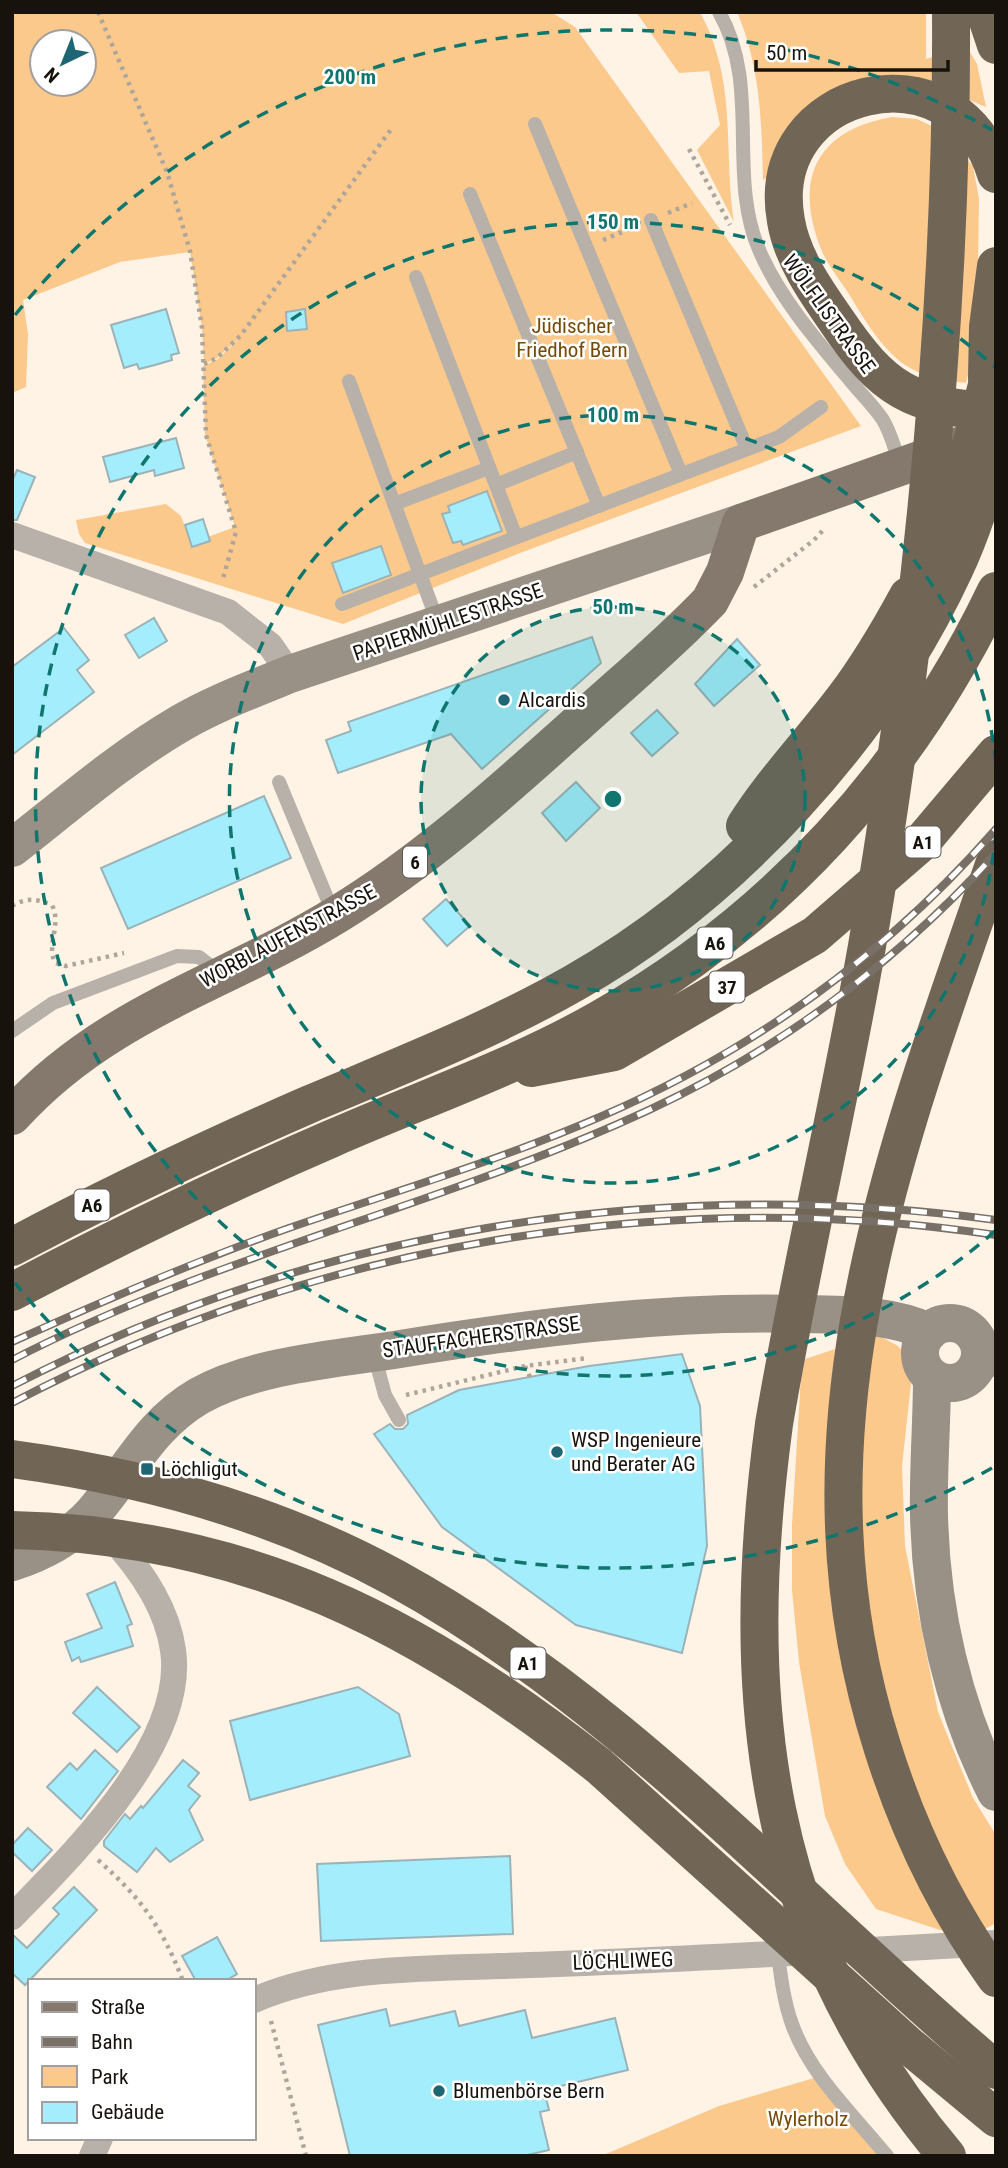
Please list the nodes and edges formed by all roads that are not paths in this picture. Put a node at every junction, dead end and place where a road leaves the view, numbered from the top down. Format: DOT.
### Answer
graph roads {
  1 [pos="719,12"];
  2 [pos="951,12"];
  3 [pos="985,12"];
  4 [pos="996,45"];
  5 [pos="535,124"];
  6 [pos="996,174"];
  7 [pos="470,194"];
  8 [pos="651,220"];
  9 [pos="996,266"];
  10 [pos="416,277"];
  11 [pos="349,381"];
  12 [pos="985,388"];
  13 [pos="821,407"];
  14 [pos="996,434"];
  15 [pos="747,449"];
  16 [pos="577,452"];
  17 [pos="996,452"];
  18 [pos="913,462"];
  19 [pos="489,468"];
  20 [pos="681,474"];
  21 [pos="496,485"];
  22 [pos="394,504"];
  23 [pos="600,506"];
  24 [pos="741,523"];
  25 [pos="12,535"];
  26 [pos="516,537"];
  27 [pos="420,574"];
  28 [pos="996,591"];
  29 [pos="342,604"];
  30 [pos="438,625"];
  31 [pos="996,641"];
  32 [pos="290,674"];
  33 [pos="908,744"];
  34 [pos="996,754"];
  35 [pos="279,782"];
  36 [pos="12,848"];
  37 [pos="996,859"];
  38 [pos="708,888"];
  39 [pos="334,916"];
  40 [pos="837,918"];
  41 [pos="221,974"];
  42 [pos="12,1031"];
  43 [pos="474,1079"];
  44 [pos="12,1116"];
  45 [pos="12,1247"];
  46 [pos="12,1292"];
  47 [pos="929,1332"];
  48 [pos="985,1350"];
  49 [pos="373,1353"];
  50 [pos="932,1377"];
  51 [pos="399,1420"];
  52 [pos="12,1459"];
  53 [pos="91,1516"];
  54 [pos="12,1530"];
  55 [pos="12,1562"];
  56 [pos="996,1792"];
  57 [pos="12,1917"];
  58 [pos="996,1943"];
  59 [pos="778,1955"];
  60 [pos="996,1978"];
  61 [pos="258,1998"];
  62 [pos="996,2070"];
  63 [pos="987,2111"];
  64 [pos="99,2140"];
  65 [pos="92,2156"];
  66 [pos="887,2156"];
  67 [pos="947,2156"];
  1 -- 18 [label="lane, WÖLFLISTRASSE"];
  2 -- 67 [label="highway"];
  3 -- 4 [label="highway"];
  5 -- 20 [label="lane"];
  6 -- 12 [label="highway"];
  7 -- 16 [label="lane"];
  8 -- 15 [label="lane"];
  9 -- 12 [label="highway"];
  10 -- 19 [label="lane"];
  11 -- 22 [label="lane"];
  12 -- 38 [label="highway"];
  13 -- 15 [label="lane"];
  14 -- 18 [label="main road, PAPIERMÜHLESTRASSE"];
  15 -- 20 [label="lane"];
  16 -- 21 [label="lane"];
  16 -- 23 [label="lane"];
  17 -- 38 [label="highway, A6"];
  18 -- 24 [label="main road, PAPIERMÜHLESTRASSE"];
  19 -- 21 [label="lane"];
  19 -- 22 [label="lane"];
  20 -- 23 [label="lane"];
  21 -- 26 [label="lane"];
  22 -- 27 [label="lane"];
  23 -- 26 [label="lane"];
  24 -- 30 [label="street, PAPIERMÜHLESTRASSE"];
  24 -- 39 [label="main road, WORBLAUFENSTRASSE / 6"];
  25 -- 32 [label="street"];
  26 -- 27 [label="lane"];
  27 -- 29 [label="lane"];
  27 -- 30 [label="lane"];
  28 -- 33 [label="highway, A6"];
  30 -- 32 [label="street, PAPIERMÜHLESTRASSE"];
  31 -- 33 [label="highway"];
  32 -- 36 [label="street, PAPIERMÜHLESTRASSE"];
  33 -- 43 [label="highway, A6"];
  34 -- 40 [label="highway, A1"];
  35 -- 39 [label="lane"];
  37 -- 60 [label="highway"];
  38 -- 45 [label="highway, A6"];
  39 -- 41 [label="main road, WORBLAUFENSTRASSE / 6"];
  40 -- 43 [label="highway, 37"];
  41 -- 42 [label="lane"];
  41 -- 44 [label="main road, WORBLAUFENSTRASSE / 6"];
  43 -- 46 [label="highway, A6"];
  47 -- 48 [label="street, STAUFFACHERSTRASSE"];
  47 -- 49 [label="street, STAUFFACHERSTRASSE"];
  47 -- 50 [label="street"];
  48 -- 50 [label="street, STAUFFACHERSTRASSE"];
  49 -- 51 [label="lane"];
  49 -- 53 [label="street, STAUFFACHERSTRASSE"];
  50 -- 56 [label="street"];
  52 -- 62 [label="highway, A1"];
  53 -- 55 [label="street, STAUFFACHERSTRASSE"];
  53 -- 57 [label="street"];
  54 -- 63 [label="highway, A1"];
  58 -- 59 [label="street, LÖCHLIWEG"];
  59 -- 61 [label="street, LÖCHLIWEG"];
  59 -- 66 [label="lane"];
  64 -- 65 [label="street"];
}
